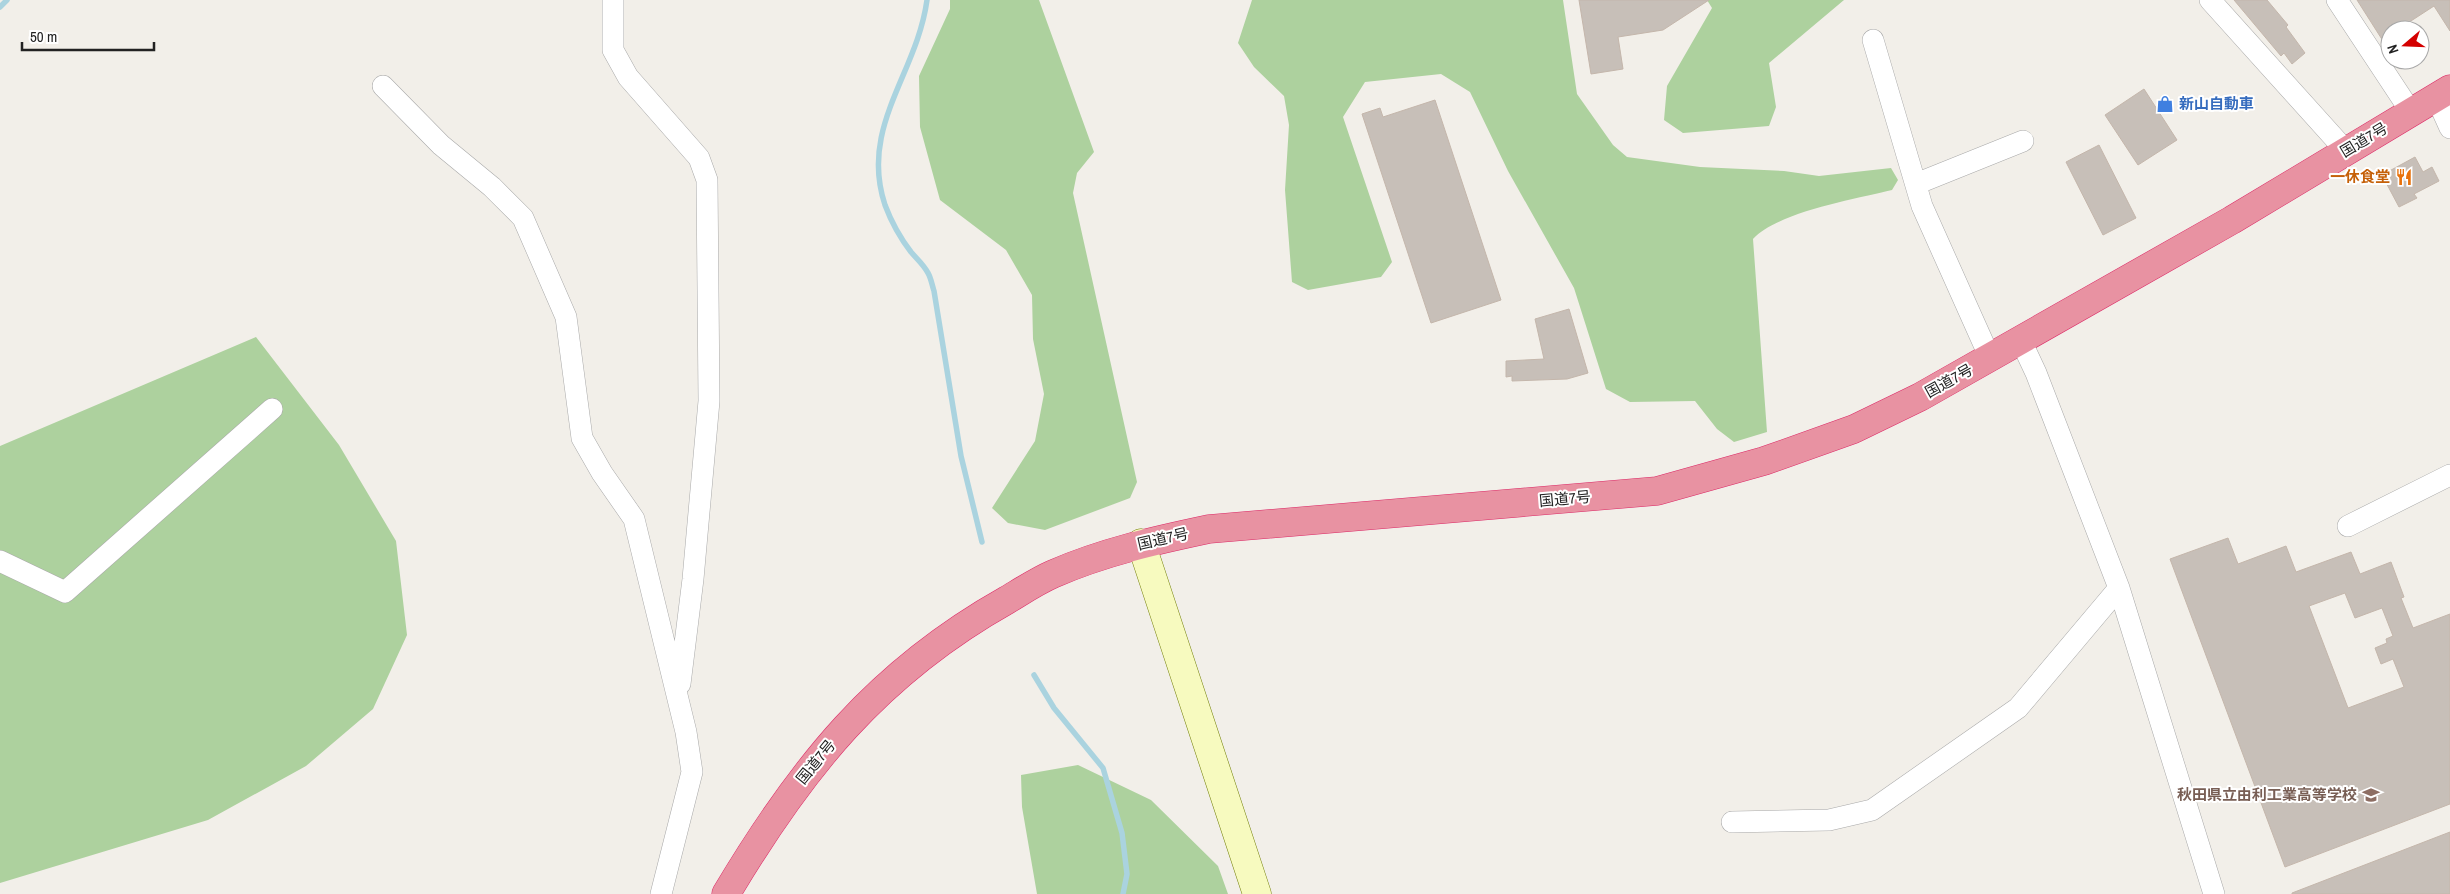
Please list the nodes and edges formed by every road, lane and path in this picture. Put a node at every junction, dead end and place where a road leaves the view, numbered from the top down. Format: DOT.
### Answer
graph roads {
  1 [pos="613,0"];
  2 [pos="2210,0"];
  3 [pos="2337,0"];
  4 [pos="1873,40"];
  5 [pos="383,86"];
  6 [pos="2443,93"];
  7 [pos="2411,112"];
  8 [pos="2450,128"];
  9 [pos="2023,141"];
  10 [pos="2346,151"];
  11 [pos="1916,184"];
  12 [pos="2021,341"];
  13 [pos="1990,358"];
  14 [pos="272,408"];
  15 [pos="2450,476"];
  16 [pos="2348,526"];
  17 [pos="1141,543"];
  18 [pos="0,561"];
  19 [pos="2119,588"];
  20 [pos="678,700"];
  21 [pos="1732,822"];
  22 [pos="661,894"];
  23 [pos="726,894"];
  24 [pos="1257,894"];
  25 [pos="2214,894"];
  1 -- 20 [label="street"];
  2 -- 10 [label="street"];
  3 -- 7 [label="street"];
  4 -- 11 [label="street"];
  5 -- 20 [label="street"];
  6 -- 7 [label="highway, 国道7号"];
  6 -- 8 [label="street"];
  7 -- 10 [label="highway, 国道7号"];
  9 -- 11 [label="street"];
  10 -- 12 [label="highway, 国道7号"];
  11 -- 13 [label="street"];
  12 -- 13 [label="highway, 国道7号"];
  12 -- 19 [label="street"];
  13 -- 17 [label="highway, 国道7号"];
  14 -- 18 [label="street"];
  15 -- 16 [label="street"];
  17 -- 23 [label="highway, 国道7号"];
  17 -- 24 [label="street"];
  19 -- 21 [label="street"];
  19 -- 25 [label="street"];
  20 -- 22 [label="street"];
}
